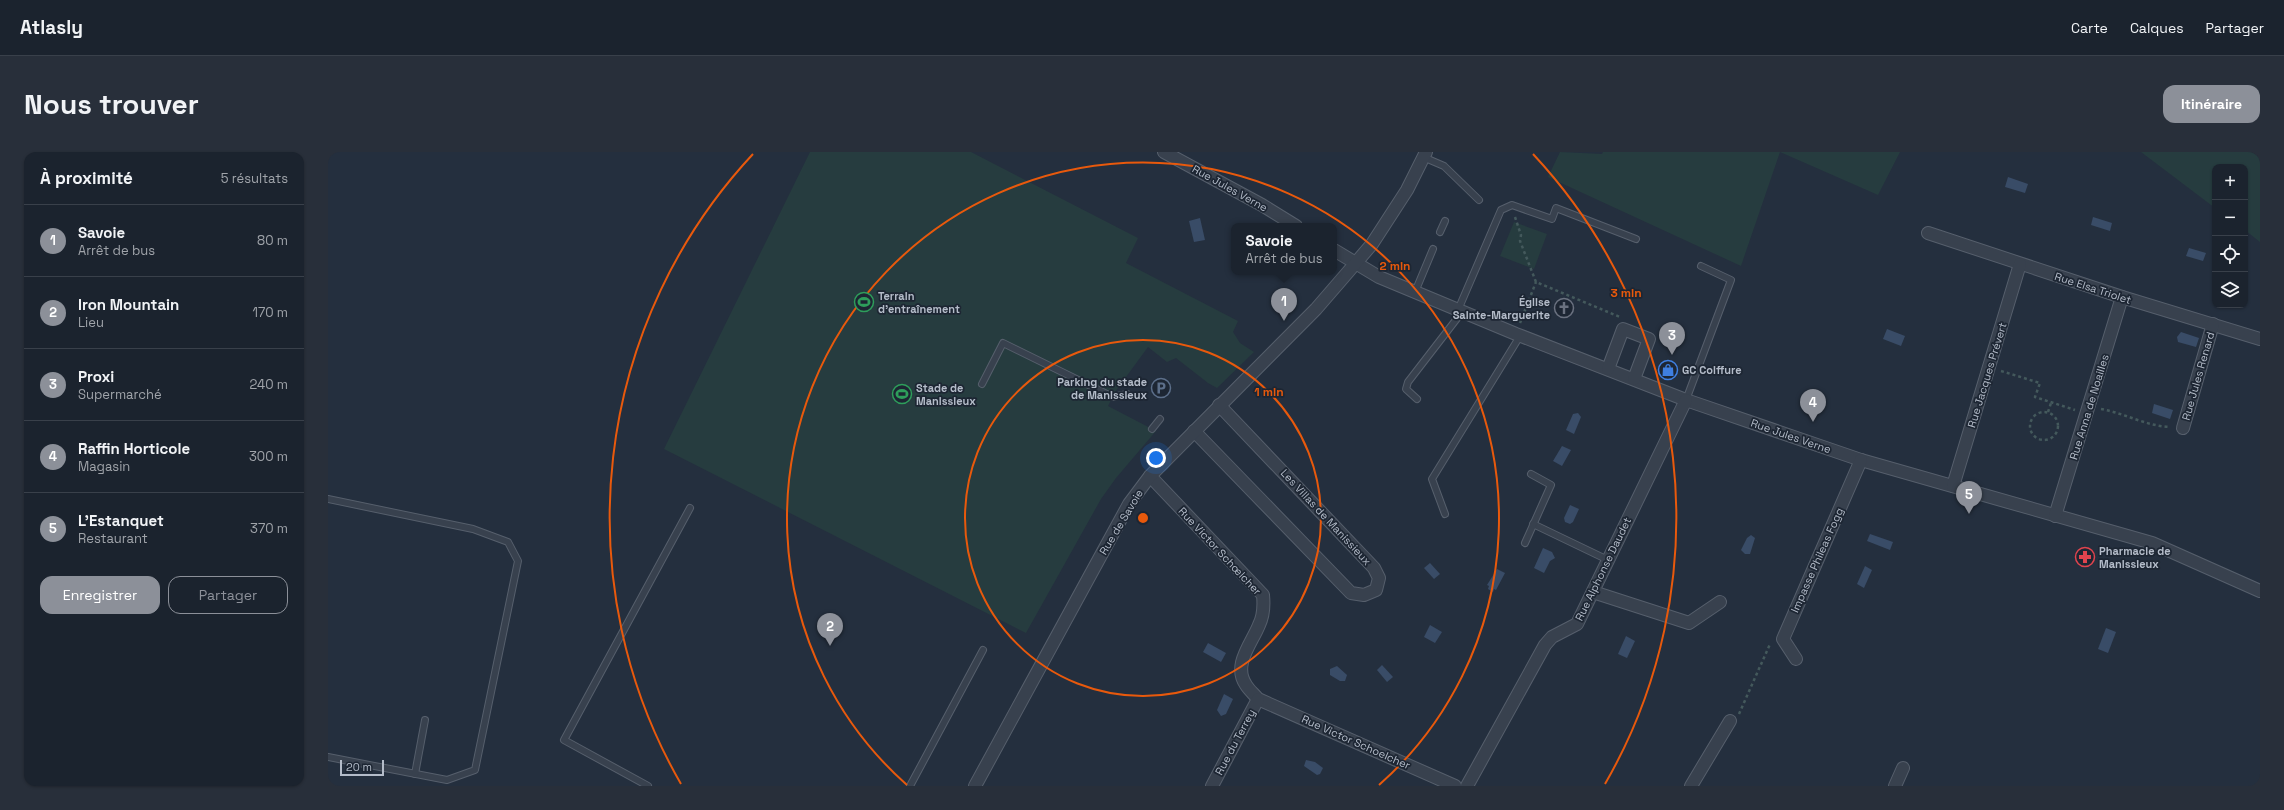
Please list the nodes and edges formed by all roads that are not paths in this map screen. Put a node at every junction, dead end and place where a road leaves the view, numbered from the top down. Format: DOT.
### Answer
graph roads {
  1 [pos="1164,152"];
  2 [pos="1425,155"];
  3 [pos="1479,200"];
  4 [pos="1444,221"];
  5 [pos="1291,223"];
  6 [pos="1440,232"];
  7 [pos="1928,233"];
  8 [pos="1636,239"];
  9 [pos="1433,249"];
  10 [pos="1337,252"];
  11 [pos="1355,263"];
  12 [pos="2020,264"];
  13 [pos="1700,266"];
  14 [pos="1415,292"];
  15 [pos="2122,297"];
  16 [pos="1460,311"];
  17 [pos="2213,324"];
  18 [pos="1518,335"];
  19 [pos="2260,339"];
  20 [pos="1608,369"];
  21 [pos="1634,379"];
  22 [pos="982,384"];
  23 [pos="1127,394"];
  24 [pos="1417,399"];
  25 [pos="1686,400"];
  26 [pos="1219,405"];
  27 [pos="1160,419"];
  28 [pos="2183,428"];
  29 [pos="1152,429"];
  30 [pos="1194,430"];
  31 [pos="1861,460"];
  32 [pos="1531,474"];
  33 [pos="1150,476"];
  34 [pos="1953,486"];
  35 [pos="328,500"];
  36 [pos="690,508"];
  37 [pos="1446,514"];
  38 [pos="2055,516"];
  39 [pos="1534,524"];
  40 [pos="1525,543"];
  41 [pos="1608,560"];
  42 [pos="2260,591"];
  43 [pos="1593,592"];
  44 [pos="1720,602"];
  45 [pos="983,650"];
  46 [pos="1796,659"];
  47 [pos="1258,699"];
  48 [pos="426,720"];
  49 [pos="1730,721"];
  50 [pos="328,757"];
  51 [pos="1903,768"];
  52 [pos="415,774"];
  53 [pos="648,786"];
  54 [pos="910,786"];
  55 [pos="975,786"];
  56 [pos="1212,786"];
  57 [pos="1455,786"];
  58 [pos="1467,786"];
  59 [pos="1691,786"];
  60 [pos="1895,786"];
  1 -- 5 [label="street, Rue Jules Verne"];
  2 -- 3 [label="lane"];
  2 -- 11 [label="street, Rue de Savoie"];
  4 -- 6 [label="lane"];
  7 -- 12 [label="street, Rue Elsa Triolet"];
  8 -- 16 [label="lane"];
  9 -- 14 [label="lane"];
  10 -- 11 [label="street, Rue Jules Verne"];
  11 -- 14 [label="street, Rue Jules Verne"];
  11 -- 26 [label="street, Rue de Savoie"];
  12 -- 15 [label="street, Rue Elsa Triolet"];
  12 -- 34 [label="street, Rue Jacques Prévert"];
  13 -- 25 [label="lane"];
  14 -- 16 [label="street, Rue Jules Verne"];
  15 -- 17 [label="street, Rue Elsa Triolet"];
  15 -- 38 [label="street, Rue Anna de Noailles"];
  16 -- 18 [label="street, Rue Jules Verne"];
  16 -- 24 [label="lane"];
  17 -- 19 [label="street, Rue Elsa Triolet"];
  17 -- 28 [label="street, Rue Jules Renard"];
  18 -- 20 [label="street, Rue Jules Verne"];
  18 -- 37 [label="lane"];
  20 -- 21 [label="street, Rue Jules Verne"];
  20 -- 21 [label="street"];
  21 -- 25 [label="street, Rue Jules Verne"];
  22 -- 23 [label="lane"];
  25 -- 31 [label="street, Rue Jules Verne"];
  25 -- 41 [label="street, Rue Alphonse Daudet"];
  26 -- 30 [label="street, Rue de Savoie"];
  26 -- 30 [label="street, Les Villas de Manissieux"];
  27 -- 29 [label="lane"];
  30 -- 33 [label="street, Rue de Savoie"];
  31 -- 34 [label="street, Rue Jules Verne"];
  31 -- 46 [label="street, Impasse Phileas Fogg"];
  32 -- 39 [label="lane"];
  33 -- 47 [label="street, Rue Victor Schœlcher"];
  33 -- 55 [label="street, Rue de Savoie"];
  34 -- 38 [label="street, Rue Jules Verne"];
  35 -- 52 [label="lane"];
  36 -- 53 [label="lane"];
  38 -- 42 [label="street, Rue Jules Verne"];
  39 -- 40 [label="lane"];
  39 -- 41 [label="lane"];
  41 -- 43 [label="street, Rue Alphonse Daudet"];
  43 -- 44 [label="street"];
  43 -- 58 [label="street, Rue Alphonse Daudet"];
  45 -- 54 [label="lane"];
  47 -- 56 [label="street, Rue du Terrey"];
  47 -- 57 [label="street, Rue Victor Schoelcher"];
  48 -- 52 [label="lane"];
  49 -- 59 [label="street"];
  50 -- 52 [label="lane"];
  51 -- 60 [label="street"];
}
